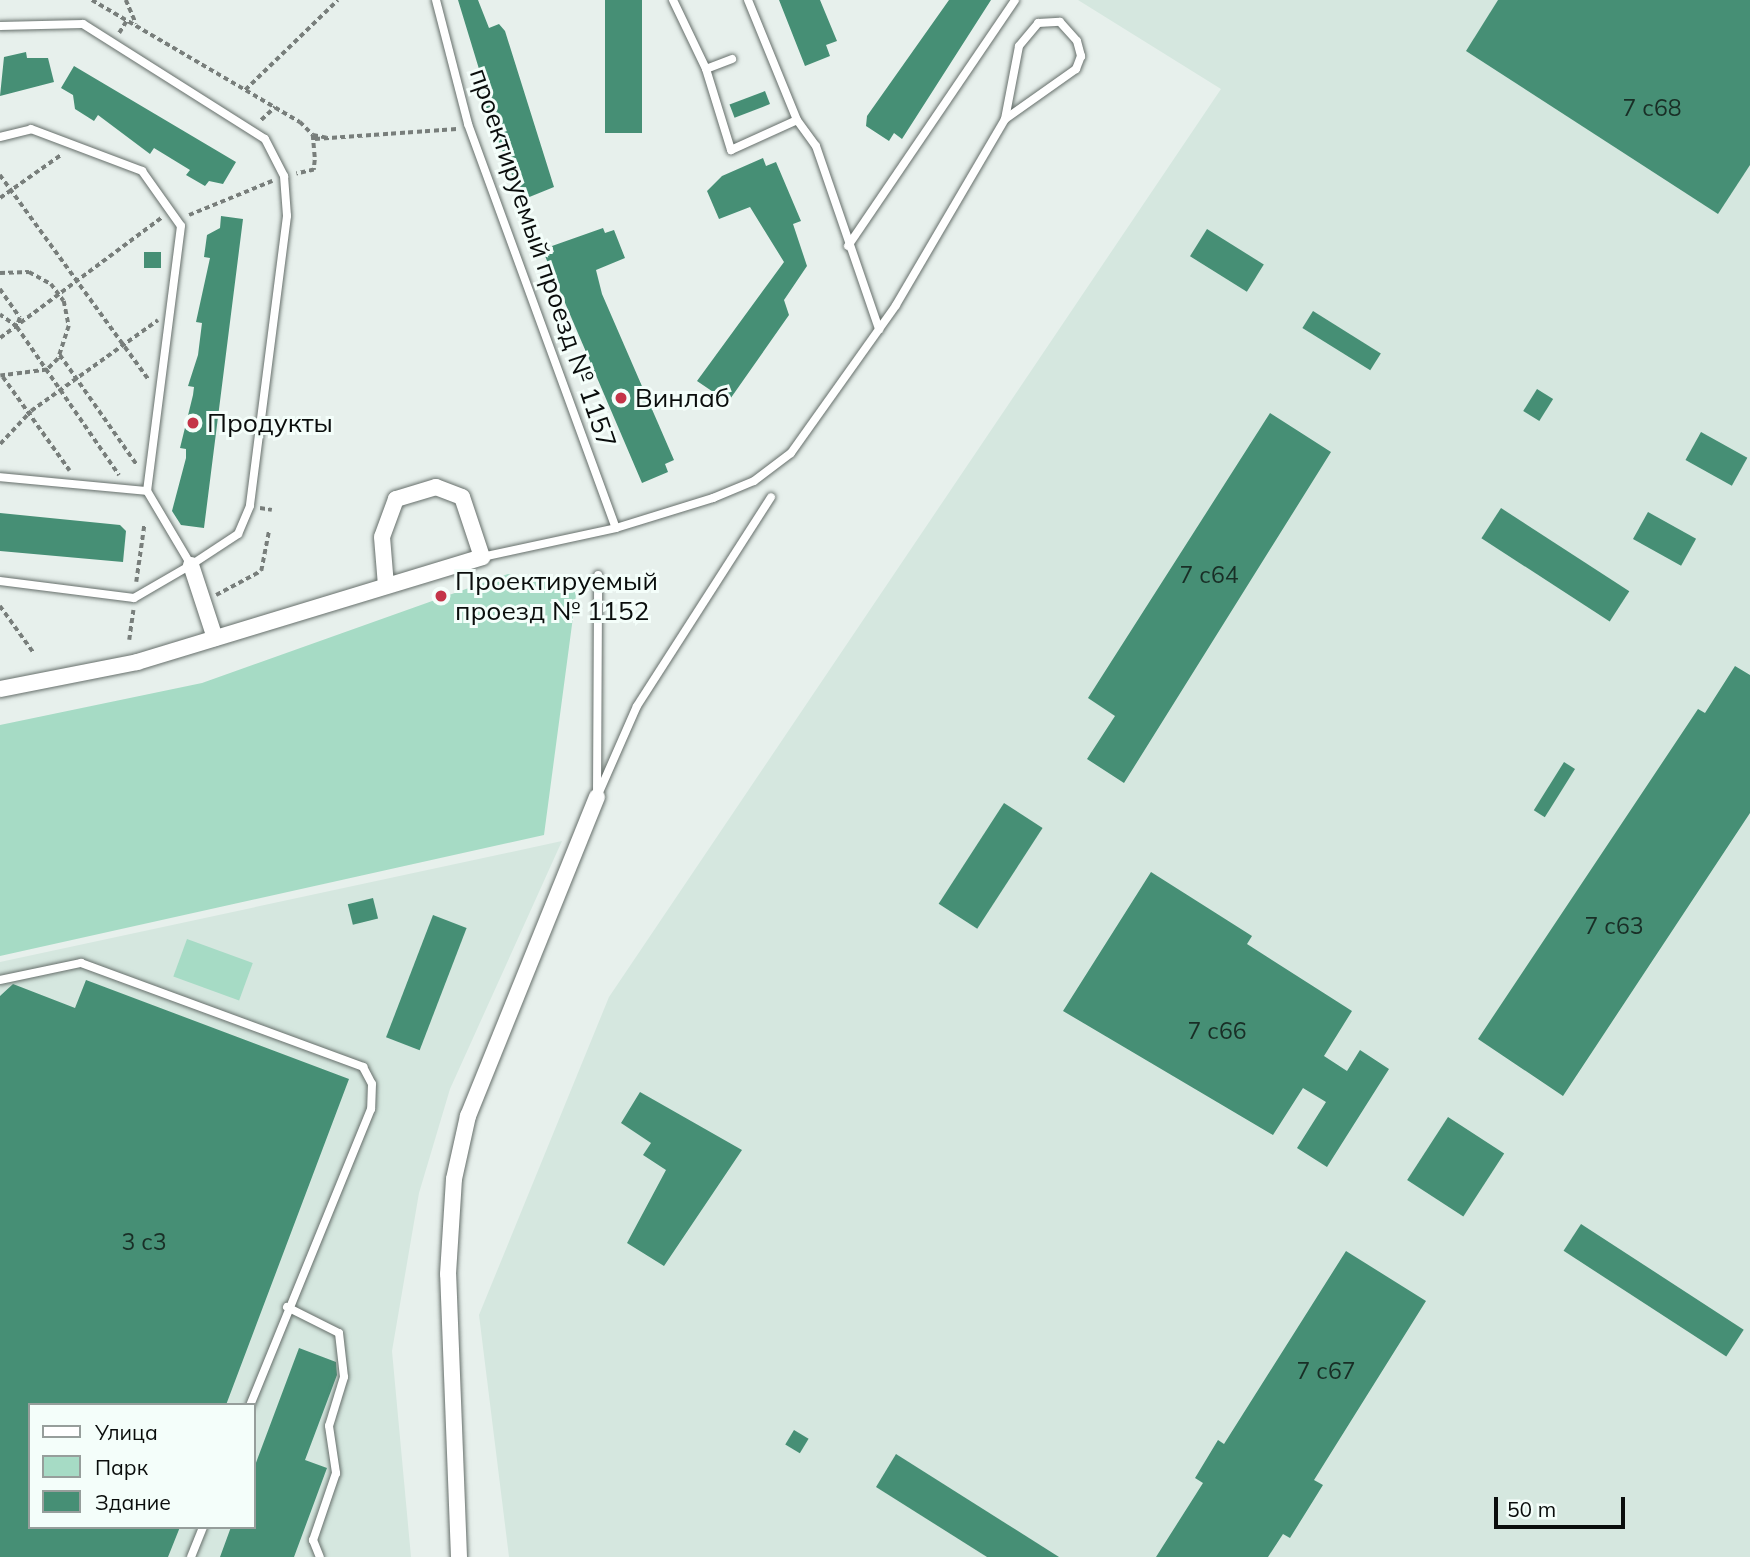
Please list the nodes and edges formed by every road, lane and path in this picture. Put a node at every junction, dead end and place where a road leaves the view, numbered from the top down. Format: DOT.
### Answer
graph roads {
  1 [pos="92,0"];
  2 [pos="126,0"];
  3 [pos="338,0"];
  4 [pos="436,0"];
  5 [pos="673,0"];
  6 [pos="748,0"];
  7 [pos="1015,0"];
  8 [pos="127,20"];
  9 [pos="0,26"];
  10 [pos="137,26"];
  11 [pos="117,35"];
  12 [pos="732,59"];
  13 [pos="706,69"];
  14 [pos="246,90"];
  15 [pos="275,107"];
  16 [pos="1005,119"];
  17 [pos="261,120"];
  18 [pos="797,120"];
  19 [pos="468,124"];
  20 [pos="0,137"];
  21 [pos="314,137"];
  22 [pos="75,145"];
  23 [pos="0,175"];
  24 [pos="284,176"];
  25 [pos="11,190"];
  26 [pos="0,198"];
  27 [pos="171,211"];
  28 [pos="177,220"];
  29 [pos="848,246"];
  30 [pos="0,273"];
  31 [pos="77,281"];
  32 [pos="0,289"];
  33 [pos="60,294"];
  34 [pos="171,310"];
  35 [pos="0,315"];
  36 [pos="17,327"];
  37 [pos="879,329"];
  38 [pos="0,338"];
  39 [pos="123,345"];
  40 [pos="60,355"];
  41 [pos="47,370"];
  42 [pos="2,377"];
  43 [pos="77,378"];
  44 [pos="61,390"];
  45 [pos="160,394"];
  46 [pos="31,411"];
  47 [pos="0,444"];
  48 [pos="0,477"];
  49 [pos="79,484"];
  50 [pos="148,486"];
  51 [pos="129,489"];
  52 [pos="771,497"];
  53 [pos="617,528"];
  54 [pos="269,530"];
  55 [pos="482,557"];
  56 [pos="191,565"];
  57 [pos="598,575"];
  58 [pos="0,581"];
  59 [pos="386,586"];
  60 [pos="203,597"];
  61 [pos="0,606"];
  62 [pos="215,638"];
  63 [pos="33,652"];
  64 [pos="0,689"];
  65 [pos="597,797"];
  66 [pos="0,980"];
  67 [pos="287,1307"];
  68 [pos="251,1403"];
  69 [pos="202,1529"];
  70 [pos="191,1557"];
  71 [pos="320,1557"];
  72 [pos="459,1557"];
  1 -- 8 [label="path"];
  2 -- 10 [label="path"];
  3 -- 14 [label="path"];
  4 -- 19 [label="lane, проектируемый проезд № 1157"];
  5 -- 13 [label="lane"];
  6 -- 18 [label="lane"];
  7 -- 29 [label="lane"];
  8 -- 10 [label="path"];
  8 -- 11 [label="path"];
  9 -- 24 [label="lane"];
  10 -- 14 [label="path"];
  12 -- 13 [label="lane"];
  13 -- 18 [label="lane"];
  14 -- 15 [label="path"];
  15 -- 17 [label="path"];
  15 -- 21 [label="path"];
  16 -- 16 [label="lane"];
  16 -- 37 [label="lane"];
  18 -- 29 [label="lane"];
  19 -- 21 [label="path"];
  19 -- 53 [label="lane, проектируемый проезд № 1157"];
  20 -- 22 [label="lane"];
  21 -- 24 [label="path"];
  22 -- 25 [label="path"];
  22 -- 27 [label="lane"];
  23 -- 25 [label="path"];
  24 -- 28 [label="path"];
  24 -- 56 [label="lane"];
  25 -- 26 [label="path"];
  25 -- 31 [label="path"];
  27 -- 28 [label="lane"];
  27 -- 31 [label="path"];
  28 -- 34 [label="lane"];
  29 -- 37 [label="lane"];
  30 -- 33 [label="path"];
  31 -- 33 [label="path"];
  31 -- 39 [label="path"];
  32 -- 36 [label="path"];
  33 -- 36 [label="path"];
  33 -- 40 [label="path"];
  34 -- 39 [label="path"];
  34 -- 45 [label="lane"];
  35 -- 36 [label="path"];
  36 -- 38 [label="path"];
  36 -- 41 [label="path"];
  37 -- 53 [label="lane"];
  39 -- 43 [label="path"];
  39 -- 45 [label="path"];
  40 -- 41 [label="path"];
  40 -- 43 [label="path"];
  41 -- 42 [label="path"];
  41 -- 44 [label="path"];
  42 -- 46 [label="path"];
  43 -- 44 [label="path"];
  43 -- 50 [label="path"];
  44 -- 46 [label="path"];
  44 -- 51 [label="path"];
  45 -- 50 [label="lane"];
  46 -- 47 [label="path"];
  46 -- 49 [label="path"];
  48 -- 49 [label="lane"];
  49 -- 51 [label="lane"];
  50 -- 51 [label="lane"];
  50 -- 56 [label="lane"];
  52 -- 65 [label="lane"];
  53 -- 55 [label="lane"];
  54 -- 60 [label="path"];
  55 -- 59 [label="street"];
  55 -- 59 [label="street"];
  56 -- 58 [label="lane"];
  56 -- 60 [label="street"];
  57 -- 65 [label="lane"];
  59 -- 62 [label="street"];
  60 -- 62 [label="street"];
  61 -- 63 [label="path"];
  62 -- 64 [label="street"];
  65 -- 72 [label="street"];
  66 -- 67 [label="lane"];
  67 -- 68 [label="lane"];
  67 -- 71 [label="lane"];
  69 -- 70 [label="lane"];
}
